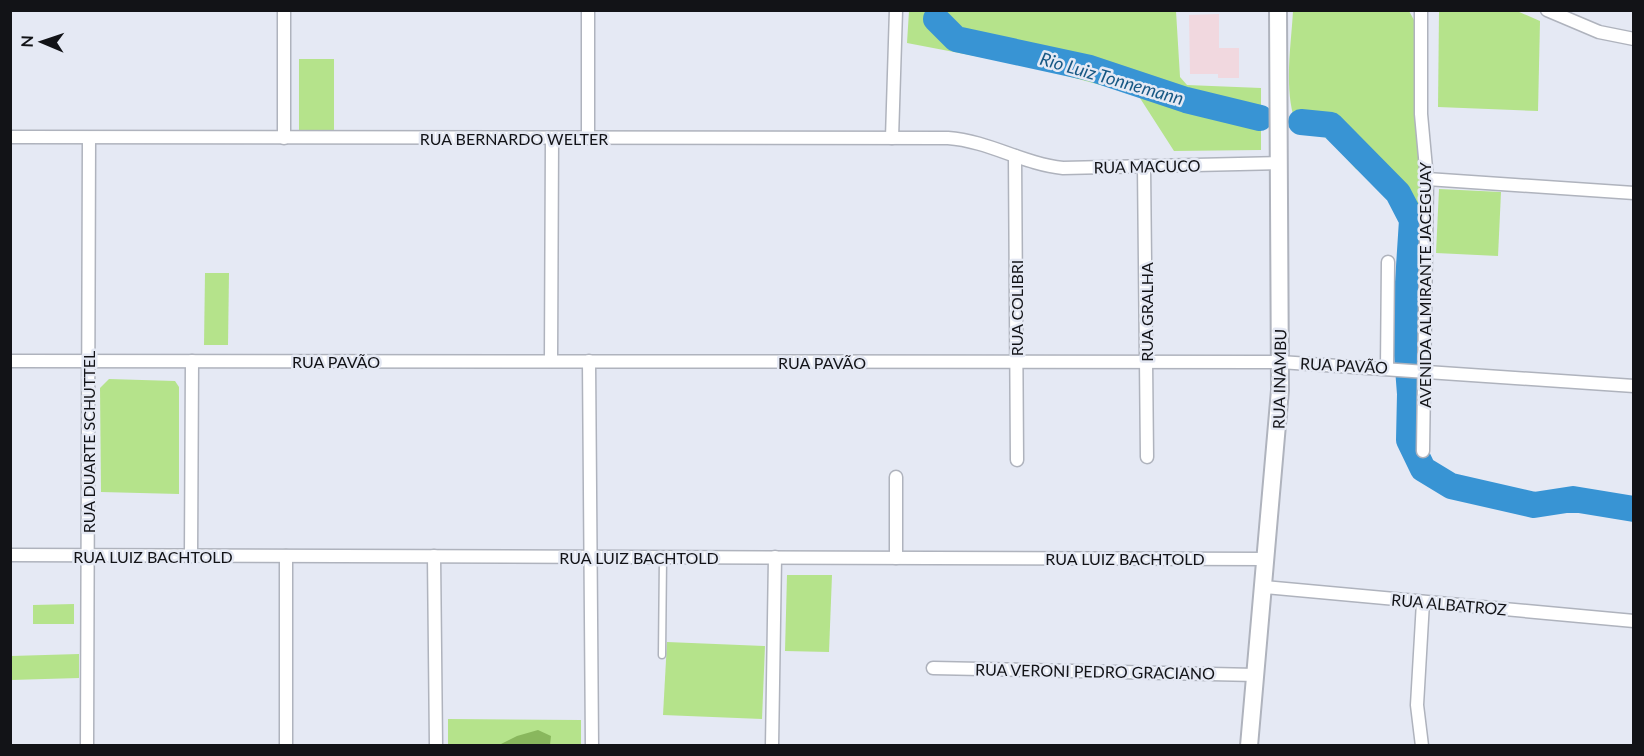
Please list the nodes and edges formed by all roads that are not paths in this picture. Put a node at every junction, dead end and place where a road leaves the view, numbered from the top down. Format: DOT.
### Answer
graph roads {
  1 [pos="284,10"];
  2 [pos="588,10"];
  3 [pos="896,10"];
  4 [pos="1278,10"];
  5 [pos="1421,10"];
  6 [pos="1547,10"];
  7 [pos="1634,39"];
  8 [pos="10,137"];
  9 [pos="89,138"];
  10 [pos="284,138"];
  11 [pos="552,138"];
  12 [pos="588,138"];
  13 [pos="892,138"];
  14 [pos="1015,156"];
  15 [pos="1280,163"];
  16 [pos="1144,166"];
  17 [pos="1426,179"];
  18 [pos="1634,194"];
  19 [pos="1388,262"];
  20 [pos="10,361"];
  21 [pos="89,361"];
  22 [pos="192,361"];
  23 [pos="551,361"];
  24 [pos="589,361"];
  25 [pos="1016,362"];
  26 [pos="1146,362"];
  27 [pos="1280,362"];
  28 [pos="1392,368"];
  29 [pos="1421,370"];
  30 [pos="1634,386"];
  31 [pos="1423,451"];
  32 [pos="1147,458"];
  33 [pos="1017,460"];
  34 [pos="897,477"];
  35 [pos="10,555"];
  36 [pos="88,556"];
  37 [pos="191,556"];
  38 [pos="286,556"];
  39 [pos="434,556"];
  40 [pos="591,557"];
  41 [pos="663,557"];
  42 [pos="775,557"];
  43 [pos="896,558"];
  44 [pos="1267,558"];
  45 [pos="1264,587"];
  46 [pos="1423,602"];
  47 [pos="1634,621"];
  48 [pos="662,656"];
  49 [pos="933,668"];
  50 [pos="1256,675"];
  51 [pos="87,746"];
  52 [pos="286,746"];
  53 [pos="436,746"];
  54 [pos="592,746"];
  55 [pos="772,746"];
  56 [pos="1249,746"];
  57 [pos="1422,746"];
  1 -- 10 [label="street"];
  2 -- 12 [label="street"];
  3 -- 13 [label="street"];
  4 -- 15 [label="main road, RUA INAMBU"];
  5 -- 17 [label="street, AVENIDA ALMIRANTE JACEGUAY"];
  6 -- 7 [label="street"];
  8 -- 9 [label="street, RUA BERNARDO WELTER"];
  9 -- 10 [label="street, RUA BERNARDO WELTER"];
  9 -- 21 [label="street, RUA DUARTE SCHUTTEL"];
  10 -- 11 [label="street, RUA BERNARDO WELTER"];
  11 -- 12 [label="street, RUA BERNARDO WELTER"];
  11 -- 23 [label="street"];
  12 -- 13 [label="street, RUA BERNARDO WELTER"];
  13 -- 14 [label="street, RUA BERNARDO WELTER"];
  14 -- 16 [label="street, RUA MACUCO"];
  14 -- 25 [label="street, RUA COLIBRI"];
  15 -- 16 [label="street, RUA MACUCO"];
  15 -- 27 [label="main road, RUA INAMBU"];
  16 -- 26 [label="street, RUA GRALHA"];
  17 -- 18 [label="street"];
  17 -- 29 [label="street, AVENIDA ALMIRANTE JACEGUAY"];
  19 -- 28 [label="street"];
  20 -- 21 [label="street, RUA PAVÃO"];
  21 -- 22 [label="street, RUA PAVÃO"];
  21 -- 36 [label="street, RUA DUARTE SCHUTTEL"];
  22 -- 23 [label="street, RUA PAVÃO"];
  22 -- 37 [label="street"];
  23 -- 24 [label="street, RUA PAVÃO"];
  24 -- 25 [label="street, RUA PAVÃO"];
  24 -- 40 [label="street"];
  25 -- 26 [label="street, RUA PAVÃO"];
  25 -- 33 [label="street, RUA COLIBRI"];
  26 -- 27 [label="street, RUA PAVÃO"];
  26 -- 32 [label="street, RUA GRALHA"];
  27 -- 28 [label="street, RUA PAVÃO"];
  27 -- 44 [label="main road, RUA INAMBU"];
  28 -- 29 [label="street, RUA PAVÃO"];
  29 -- 30 [label="street, RUA PAVÃO"];
  29 -- 31 [label="street, AVENIDA ALMIRANTE JACEGUAY"];
  34 -- 43 [label="street"];
  35 -- 36 [label="street, RUA LUIZ BACHTOLD"];
  36 -- 37 [label="street, RUA LUIZ BACHTOLD"];
  36 -- 51 [label="street, RUA DUARTE SCHUTTEL"];
  37 -- 38 [label="street, RUA LUIZ BACHTOLD"];
  38 -- 39 [label="street, RUA LUIZ BACHTOLD"];
  38 -- 52 [label="street"];
  39 -- 40 [label="street, RUA LUIZ BACHTOLD"];
  39 -- 53 [label="street"];
  40 -- 41 [label="street, RUA LUIZ BACHTOLD"];
  40 -- 54 [label="street"];
  41 -- 42 [label="street, RUA LUIZ BACHTOLD"];
  41 -- 48 [label="lane"];
  42 -- 43 [label="street, RUA LUIZ BACHTOLD"];
  42 -- 55 [label="street"];
  43 -- 44 [label="street, RUA LUIZ BACHTOLD"];
  44 -- 45 [label="main road, RUA INAMBU"];
  45 -- 46 [label="street, RUA ALBATROZ"];
  45 -- 50 [label="main road, RUA INAMBU"];
  46 -- 47 [label="street, RUA ALBATROZ"];
  46 -- 57 [label="street"];
  49 -- 50 [label="street, RUA VERONI PEDRO GRACIANO"];
  50 -- 56 [label="main road, RUA INAMBU"];
}
